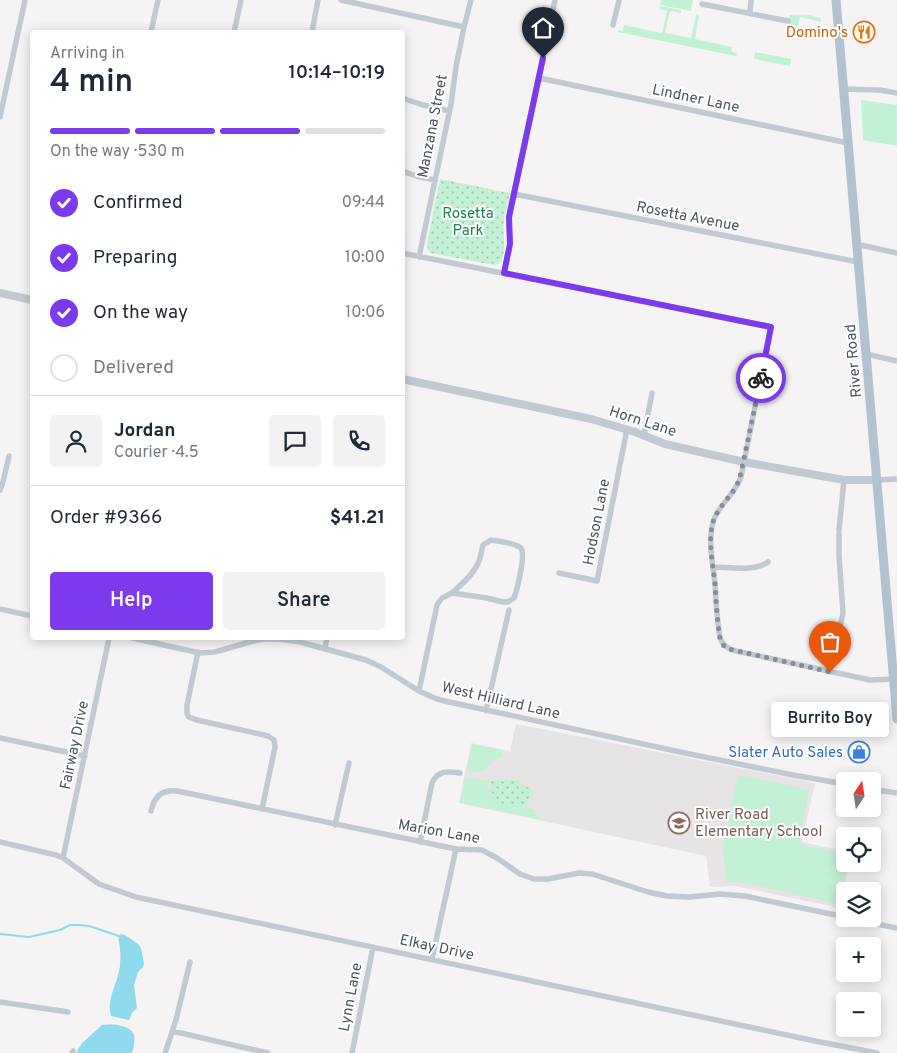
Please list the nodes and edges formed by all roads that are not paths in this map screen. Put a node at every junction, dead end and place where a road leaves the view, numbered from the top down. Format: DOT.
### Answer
graph roads {
  1 [pos="25,0"];
  2 [pos="158,0"];
  3 [pos="241,0"];
  4 [pos="318,0"];
  5 [pos="341,0"];
  6 [pos="471,0"];
  7 [pos="555,0"];
  8 [pos="619,0"];
  9 [pos="751,0"];
  10 [pos="836,0"];
  11 [pos="702,4"];
  12 [pos="750,13"];
  13 [pos="788,21"];
  14 [pos="613,25"];
  15 [pos="464,27"];
  16 [pos="151,30"];
  17 [pos="234,30"];
  18 [pos="312,30"];
  19 [pos="539,78"];
  20 [pos="843,89"];
  21 [pos="897,93"];
  22 [pos="405,99"];
  23 [pos="449,111"];
  24 [pos="0,116"];
  25 [pos="848,143"];
  26 [pos="405,172"];
  27 [pos="435,180"];
  28 [pos="514,194"];
  29 [pos="856,244"];
  30 [pos="897,253"];
  31 [pos="405,254"];
  32 [pos="419,257"];
  33 [pos="858,262"];
  34 [pos="504,273"];
  35 [pos="0,293"];
  36 [pos="30,300"];
  37 [pos="866,354"];
  38 [pos="897,361"];
  39 [pos="405,380"];
  40 [pos="652,392"];
  41 [pos="628,429"];
  42 [pos="644,435"];
  43 [pos="9,456"];
  44 [pos="744,462"];
  45 [pos="897,479"];
  46 [pos="844,480"];
  47 [pos="877,480"];
  48 [pos="0,490"];
  49 [pos="768,562"];
  50 [pos="714,566"];
  51 [pos="559,573"];
  52 [pos="452,593"];
  53 [pos="0,609"];
  54 [pos="509,610"];
  55 [pos="30,616"];
  56 [pos="108,640"];
  57 [pos="151,640"];
  58 [pos="262,640"];
  59 [pos="288,640"];
  60 [pos="327,640"];
  61 [pos="325,648"];
  62 [pos="198,652"];
  63 [pos="830,672"];
  64 [pos="895,679"];
  65 [pos="419,691"];
  66 [pos="486,711"];
  67 [pos="187,713"];
  68 [pos="179,714"];
  69 [pos="897,719"];
  70 [pos="0,738"];
  71 [pos="84,756"];
  72 [pos="349,762"];
  73 [pos="460,773"];
  74 [pos="836,782"];
  75 [pos="881,790"];
  76 [pos="897,793"];
  77 [pos="262,809"];
  78 [pos="151,811"];
  79 [pos="336,824"];
  80 [pos="0,842"];
  81 [pos="420,842"];
  82 [pos="456,849"];
  83 [pos="63,858"];
  84 [pos="836,915"];
  85 [pos="881,925"];
  86 [pos="897,928"];
  87 [pos="373,947"];
  88 [pos="432,959"];
  89 [pos="190,962"];
  90 [pos="0,1002"];
  91 [pos="68,1012"];
  92 [pos="172,1031"];
  93 [pos="165,1053"];
  94 [pos="268,1053"];
  95 [pos="352,1053"];
  96 [pos="877,1053"];
  1 -- 24 [label="street"];
  2 -- 16 [label="street"];
  3 -- 17 [label="street"];
  4 -- 18 [label="street"];
  5 -- 15 [label="street"];
  6 -- 15 [label="street, Manzana Street"];
  7 -- 19 [label="street"];
  8 -- 14 [label="street"];
  9 -- 12 [label="street"];
  10 -- 20 [label="main road, River Road"];
  11 -- 12 [label="street"];
  12 -- 13 [label="street"];
  15 -- 23 [label="street, Manzana Street"];
  19 -- 25 [label="street, Lindner Lane"];
  19 -- 28 [label="street"];
  20 -- 21 [label="street"];
  20 -- 25 [label="main road, River Road"];
  22 -- 23 [label="street"];
  23 -- 27 [label="street, Manzana Street"];
  25 -- 29 [label="main road, River Road"];
  26 -- 27 [label="street"];
  27 -- 32 [label="street, Manzana Street"];
  28 -- 33 [label="street, Rosetta Avenue"];
  28 -- 34 [label="street"];
  29 -- 30 [label="street"];
  29 -- 33 [label="main road, River Road"];
  31 -- 32 [label="street"];
  32 -- 34 [label="street"];
  33 -- 37 [label="main road, River Road"];
  34 -- 44 [label="street"];
  35 -- 36 [label="street"];
  37 -- 38 [label="street"];
  37 -- 47 [label="main road, River Road"];
  39 -- 41 [label="street, Horn Lane"];
  40 -- 42 [label="street"];
  41 -- 42 [label="street, Horn Lane"];
  41 -- 51 [label="street, Hodson Lane"];
  42 -- 44 [label="street, Horn Lane"];
  43 -- 48 [label="street"];
  44 -- 46 [label="street, Horn Lane"];
  44 -- 50 [label="street"];
  45 -- 47 [label="street"];
  46 -- 47 [label="street, Horn Lane"];
  46 -- 63 [label="street"];
  47 -- 64 [label="main road, River Road"];
  49 -- 50 [label="street"];
  50 -- 63 [label="street"];
  52 -- 52 [label="street"];
  52 -- 65 [label="street"];
  53 -- 55 [label="street"];
  54 -- 66 [label="street"];
  56 -- 71 [label="street, Fairway Drive"];
  57 -- 62 [label="street, West Hilliard Lane"];
  58 -- 62 [label="street, West Hilliard Lane"];
  59 -- 61 [label="street, West Hilliard Lane"];
  60 -- 61 [label="street"];
  61 -- 65 [label="street, West Hilliard Lane"];
  62 -- 67 [label="street"];
  63 -- 64 [label="street"];
  64 -- 69 [label="main road, River Road"];
  65 -- 66 [label="street, West Hilliard Lane"];
  66 -- 74 [label="street, West Hilliard Lane"];
  67 -- 68 [label="street"];
  67 -- 77 [label="street"];
  70 -- 71 [label="street"];
  71 -- 83 [label="street, Fairway Drive"];
  72 -- 79 [label="street"];
  73 -- 81 [label="street"];
  75 -- 76 [label="street"];
  77 -- 78 [label="street, Marion Lane"];
  77 -- 79 [label="street, Marion Lane"];
  79 -- 81 [label="street, Marion Lane"];
  80 -- 83 [label="street, Elkay Drive"];
  81 -- 82 [label="street, Marion Lane"];
  82 -- 84 [label="street, Marion Lane"];
  82 -- 88 [label="street"];
  83 -- 87 [label="street, Elkay Drive"];
  85 -- 86 [label="street"];
  87 -- 88 [label="street, Elkay Drive"];
  87 -- 95 [label="street, Lynn Lane"];
  88 -- 96 [label="street, Elkay Drive"];
  89 -- 92 [label="street"];
  90 -- 91 [label="street"];
  92 -- 93 [label="street"];
  92 -- 94 [label="street"];
}
